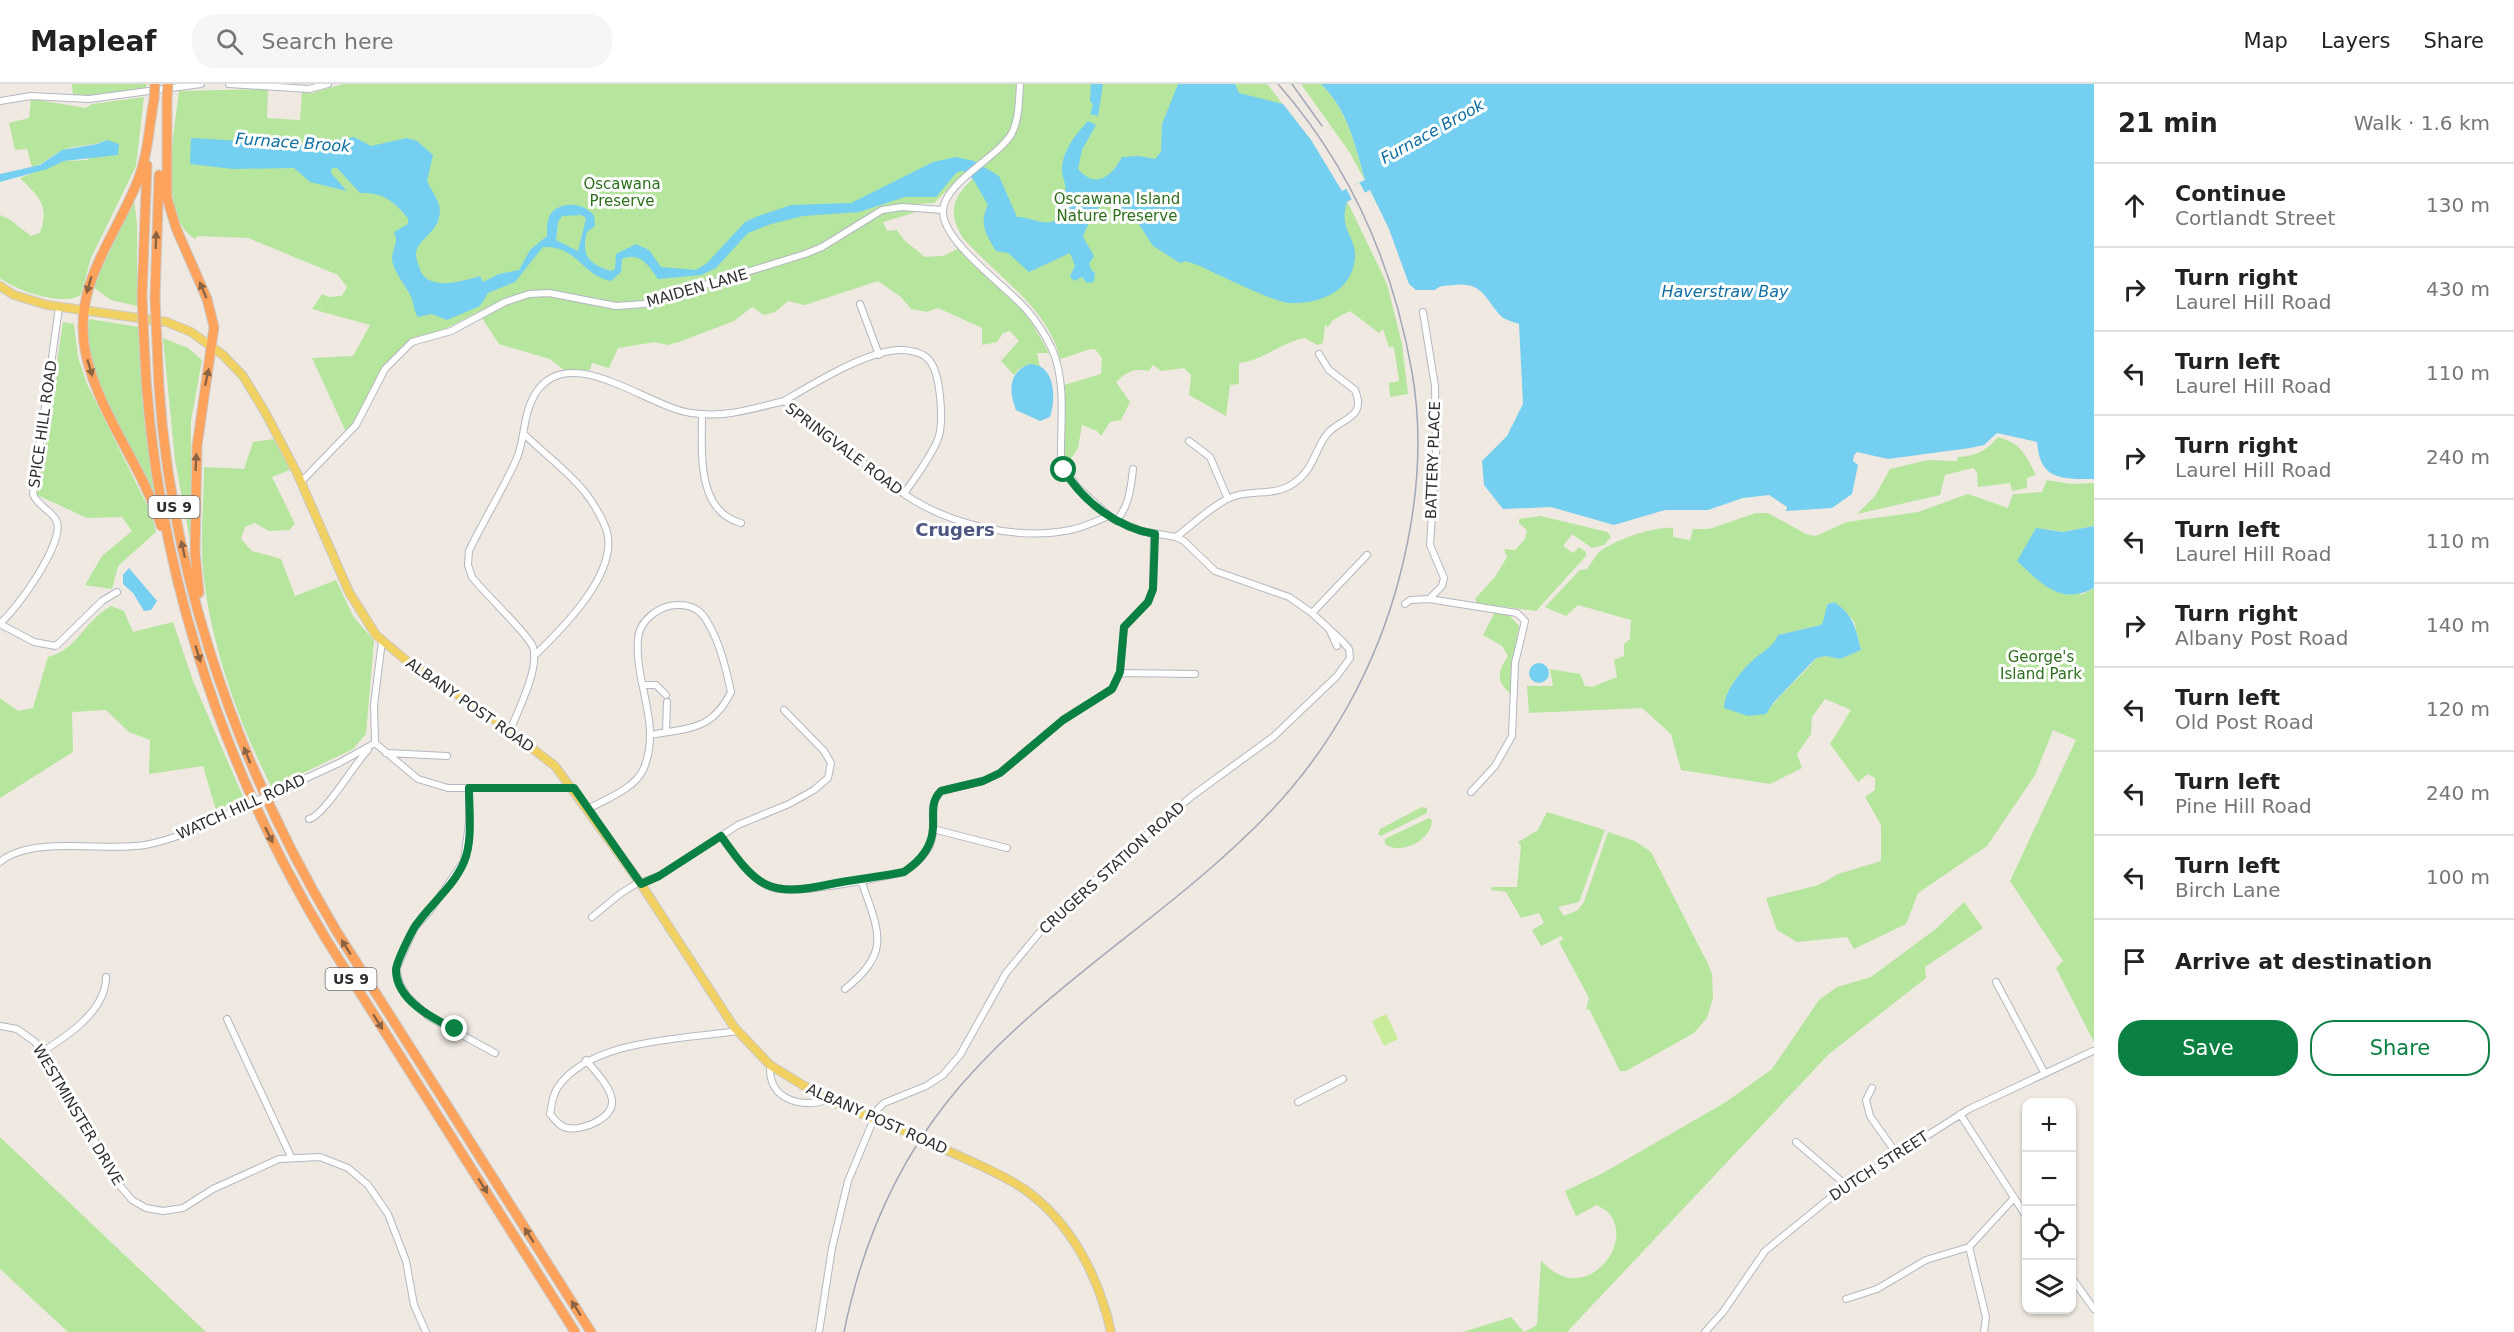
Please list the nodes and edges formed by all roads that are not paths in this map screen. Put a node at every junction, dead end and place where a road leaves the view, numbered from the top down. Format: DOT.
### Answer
graph roads {
  1 [pos="155,84"];
  2 [pos="168,84"];
  3 [pos="201,84"];
  4 [pos="229,84"];
  5 [pos="328,84"];
  6 [pos="1020,84"];
  7 [pos="166,98"];
  8 [pos="154,100"];
  9 [pos="0,102"];
  10 [pos="943,210"];
  11 [pos="0,286"];
  12 [pos="860,304"];
  13 [pos="59,307"];
  14 [pos="82,311"];
  15 [pos="1423,312"];
  16 [pos="212,346"];
  17 [pos="1320,354"];
  18 [pos="879,355"];
  19 [pos="784,401"];
  20 [pos="702,415"];
  21 [pos="524,434"];
  22 [pos="1189,441"];
  23 [pos="1133,469"];
  24 [pos="301,482"];
  25 [pos="904,494"];
  26 [pos="1228,499"];
  27 [pos="1109,516"];
  28 [pos="1116,521"];
  29 [pos="741,523"];
  30 [pos="1155,534"];
  31 [pos="1176,537"];
  32 [pos="1366,555"];
  33 [pos="117,592"];
  34 [pos="182,598"];
  35 [pos="1429,599"];
  36 [pos="1405,604"];
  37 [pos="1312,613"];
  38 [pos="0,624"];
  39 [pos="1329,628"];
  40 [pos="382,641"];
  41 [pos="1337,646"];
  42 [pos="534,656"];
  43 [pos="214,666"];
  44 [pos="1120,672"];
  45 [pos="1195,674"];
  46 [pos="644,685"];
  47 [pos="784,710"];
  48 [pos="510,731"];
  49 [pos="666,732"];
  50 [pos="650,735"];
  51 [pos="375,742"];
  52 [pos="386,753"];
  53 [pos="447,756"];
  54 [pos="469,788"];
  55 [pos="574,788"];
  56 [pos="1471,792"];
  57 [pos="588,809"];
  58 [pos="309,819"];
  59 [pos="933,829"];
  60 [pos="721,836"];
  61 [pos="1007,848"];
  62 [pos="0,862"];
  63 [pos="861,880"];
  64 [pos="641,884"];
  65 [pos="592,917"];
  66 [pos="106,977"];
  67 [pos="1996,982"];
  68 [pos="844,989"];
  69 [pos="227,1019"];
  70 [pos="0,1026"];
  71 [pos="738,1031"];
  72 [pos="42,1052"];
  73 [pos="2093,1052"];
  74 [pos="495,1053"];
  75 [pos="586,1060"];
  76 [pos="770,1065"];
  77 [pos="2044,1072"];
  78 [pos="1343,1079"];
  79 [pos="1872,1088"];
  80 [pos="827,1100"];
  81 [pos="1298,1102"];
  82 [pos="1960,1114"];
  83 [pos="873,1120"];
  84 [pos="1796,1142"];
  85 [pos="1896,1153"];
  86 [pos="291,1157"];
  87 [pos="1846,1185"];
  88 [pos="2014,1198"];
  89 [pos="2022,1210"];
  90 [pos="1969,1247"];
  91 [pos="2076,1284"];
  92 [pos="1846,1299"];
  93 [pos="2094,1309"];
  94 [pos="426,1332"];
  95 [pos="576,1332"];
  96 [pos="591,1332"];
  97 [pos="819,1332"];
  98 [pos="1111,1332"];
  99 [pos="1705,1332"];
  100 [pos="1984,1332"];
  1 -- 8 [label="highway, US 9, bridge"];
  2 -- 7 [label="highway, US 9, bridge"];
  3 -- 9 [label="street"];
  4 -- 5 [label="street"];
  6 -- 10 [label="street"];
  16 -- 7 [label="highway, one-way"];
  43 -- 7 [label="highway, US 9, one-way, bridge"];
  8 -- 14 [label="highway, one-way"];
  8 -- 34 [label="highway, US 9, bridge"];
  10 -- 24 [label="street, MAIDEN LANE"];
  10 -- 27 [label="street"];
  11 -- 13 [label="main road, ALBANY POST ROAD"];
  12 -- 18 [label="street"];
  13 -- 14 [label="main road, ALBANY POST ROAD"];
  13 -- 38 [label="street, SPICE HILL ROAD"];
  14 -- 16 [label="main road, ALBANY POST ROAD"];
  14 -- 34 [label="highway, one-way"];
  15 -- 35 [label="street, BATTERY PLACE"];
  16 -- 24 [label="main road, ALBANY POST ROAD"];
  43 -- 16 [label="highway, one-way"];
  17 -- 26 [label="street"];
  18 -- 19 [label="street"];
  18 -- 25 [label="street"];
  19 -- 20 [label="street, SPRINGVALE ROAD"];
  19 -- 25 [label="street, SPRINGVALE ROAD"];
  20 -- 21 [label="street, SPRINGVALE ROAD"];
  20 -- 29 [label="street"];
  21 -- 42 [label="street, SPRINGVALE ROAD"];
  21 -- 42 [label="street"];
  22 -- 26 [label="street"];
  23 -- 28 [label="street"];
  24 -- 40 [label="main road, ALBANY POST ROAD"];
  25 -- 27 [label="street, SPRINGVALE ROAD"];
  26 -- 31 [label="street"];
  27 -- 28 [label="street"];
  28 -- 30 [label="street"];
  30 -- 31 [label="street"];
  30 -- 44 [label="street"];
  31 -- 37 [label="street"];
  32 -- 37 [label="street"];
  33 -- 38 [label="street"];
  34 -- 95 [label="highway, US 9, one-way"];
  35 -- 36 [label="street"];
  35 -- 56 [label="street"];
  37 -- 39 [label="street"];
  39 -- 41 [label="street"];
  39 -- 83 [label="street, CRUGERS STATION ROAD"];
  40 -- 48 [label="main road, ALBANY POST ROAD"];
  40 -- 51 [label="street"];
  42 -- 48 [label="street"];
  96 -- 43 [label="highway, US 9, one-way"];
  44 -- 45 [label="street"];
  44 -- 59 [label="street"];
  46 -- 49 [label="street"];
  46 -- 49 [label="street"];
  46 -- 50 [label="street"];
  47 -- 60 [label="street"];
  48 -- 55 [label="main road, ALBANY POST ROAD"];
  49 -- 50 [label="street"];
  50 -- 57 [label="street"];
  51 -- 52 [label="street"];
  51 -- 58 [label="street"];
  51 -- 62 [label="street, WATCH HILL ROAD, bridge"];
  52 -- 53 [label="street"];
  52 -- 54 [label="street"];
  54 -- 55 [label="street"];
  54 -- 74 [label="street"];
  55 -- 57 [label="main road, ALBANY POST ROAD"];
  57 -- 64 [label="main road, ALBANY POST ROAD"];
  59 -- 61 [label="street"];
  59 -- 63 [label="street"];
  60 -- 63 [label="street"];
  60 -- 64 [label="street"];
  63 -- 68 [label="street"];
  64 -- 65 [label="street"];
  64 -- 71 [label="main road, ALBANY POST ROAD"];
  66 -- 72 [label="street"];
  67 -- 77 [label="street"];
  69 -- 86 [label="street"];
  70 -- 72 [label="street, WESTMINSTER DRIVE"];
  71 -- 75 [label="street"];
  71 -- 76 [label="main road, ALBANY POST ROAD"];
  72 -- 86 [label="street, WESTMINSTER DRIVE"];
  73 -- 77 [label="street, DUTCH STREET"];
  75 -- 75 [label="street"];
  76 -- 80 [label="main road, ALBANY POST ROAD"];
  76 -- 80 [label="street"];
  77 -- 82 [label="street, DUTCH STREET"];
  78 -- 81 [label="street"];
  79 -- 85 [label="street"];
  80 -- 83 [label="main road, ALBANY POST ROAD"];
  82 -- 85 [label="street, DUTCH STREET"];
  82 -- 88 [label="street"];
  83 -- 97 [label="street"];
  83 -- 98 [label="main road, ALBANY POST ROAD, bridge"];
  84 -- 87 [label="street"];
  85 -- 87 [label="street, DUTCH STREET"];
  86 -- 94 [label="street, WESTMINSTER DRIVE"];
  87 -- 99 [label="street, DUTCH STREET"];
  88 -- 89 [label="street"];
  88 -- 90 [label="street"];
  90 -- 92 [label="street"];
  90 -- 100 [label="street"];
  91 -- 93 [label="street"];
}
